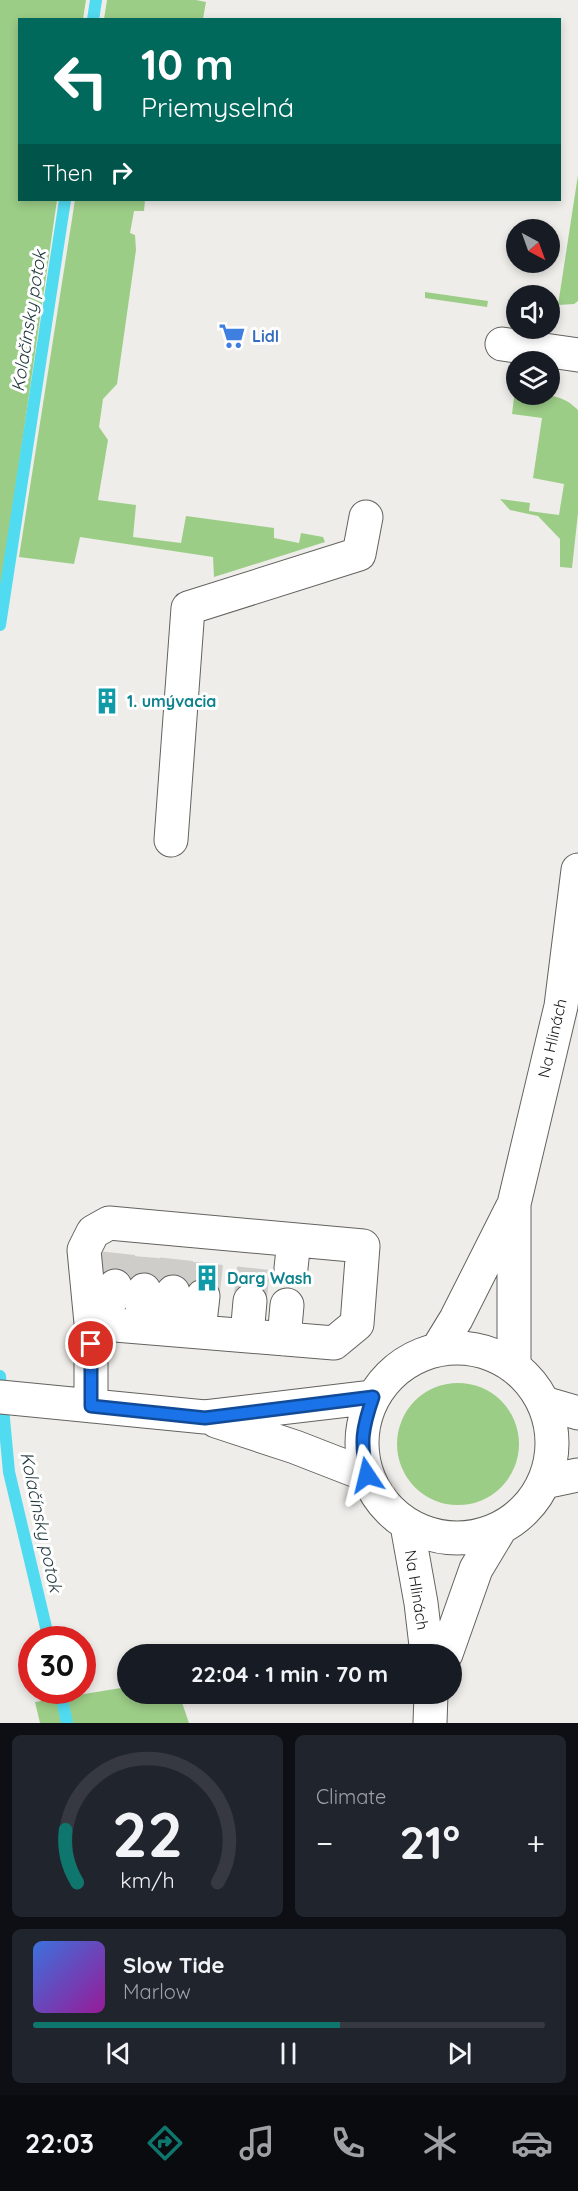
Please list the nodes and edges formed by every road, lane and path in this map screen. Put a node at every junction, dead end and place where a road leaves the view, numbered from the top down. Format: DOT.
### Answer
graph roads {
  1 [pos="502,344"];
  2 [pos="578,355"];
  3 [pos="366,518"];
  4 [pos="171,840"];
  5 [pos="578,870"];
  6 [pos="573,953"];
  7 [pos="514,1204"];
  8 [pos="159,1291"];
  9 [pos="250,1301"];
  10 [pos="287,1305"];
  11 [pos="91,1323"];
  12 [pos="170,1329"];
  13 [pos="247,1335"];
  14 [pos="284,1339"];
  15 [pos="437,1350"];
  16 [pos="514,1367"];
  17 [pos="0,1397"];
  18 [pos="373,1397"];
  19 [pos="544,1403"];
  20 [pos="91,1406"];
  21 [pos="578,1413"];
  22 [pos="205,1418"];
  23 [pos="367,1475"];
  24 [pos="578,1475"];
  25 [pos="544,1482"];
  26 [pos="407,1525"];
  27 [pos="500,1528"];
  28 [pos="426,1644"];
  29 [pos="450,1644"];
  1 -- 2 [label="street"];
  3 -- 4 [label="street"];
  5 -- 6 [label="street, Na Hlinách"];
  6 -- 7 [label="street, Na Hlinách"];
  7 -- 15 [label="street, Na Hlinách"];
  7 -- 16 [label="street, Na Hlinách"];
  8 -- 11 [label="street"];
  8 -- 12 [label="street"];
  8 -- 12 [label="street"];
  9 -- 13 [label="street"];
  10 -- 14 [label="street"];
  11 -- 12 [label="street"];
  11 -- 14 [label="street"];
  11 -- 20 [label="street"];
  12 -- 13 [label="street"];
  13 -- 14 [label="street"];
  15 -- 16 [label="street"];
  15 -- 18 [label="street"];
  16 -- 19 [label="street"];
  17 -- 20 [label="street"];
  18 -- 22 [label="street"];
  18 -- 23 [label="street"];
  19 -- 21 [label="street"];
  19 -- 25 [label="street"];
  20 -- 22 [label="street"];
  22 -- 23 [label="street"];
  23 -- 26 [label="street"];
  24 -- 25 [label="street"];
  25 -- 27 [label="street"];
  26 -- 27 [label="street"];
  26 -- 28 [label="street, Na Hlinách"];
  27 -- 29 [label="street, Na Hlinách"];
}
